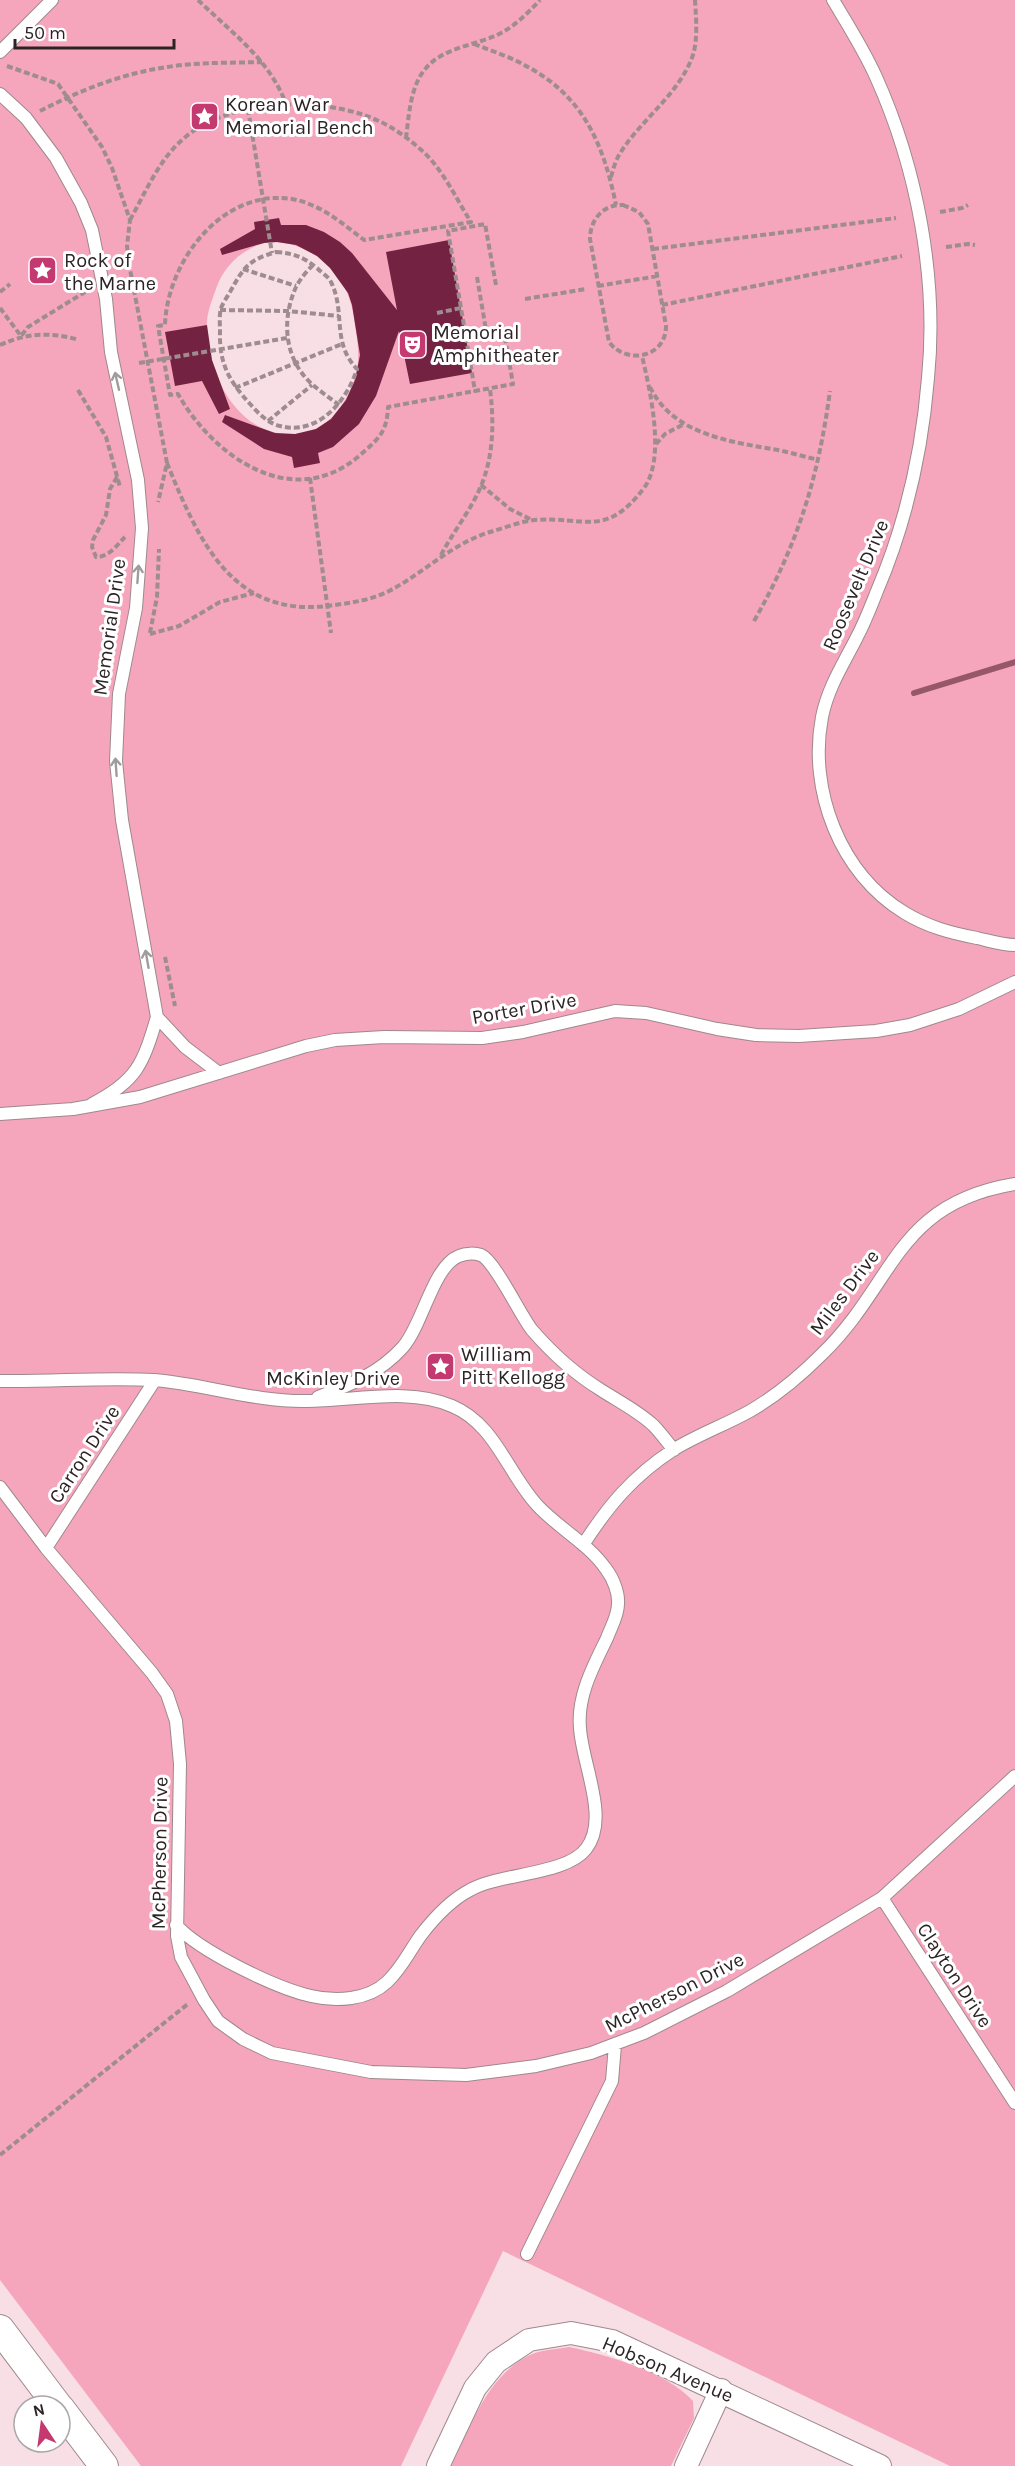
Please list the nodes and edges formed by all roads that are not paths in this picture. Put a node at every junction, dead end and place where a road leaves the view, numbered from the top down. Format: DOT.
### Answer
graph roads {
  1 [pos="52,0"];
  2 [pos="833,0"];
  3 [pos="0,52"];
  4 [pos="0,94"];
  5 [pos="1015,945"];
  6 [pos="1015,982"];
  7 [pos="157,1017"];
  8 [pos="219,1073"];
  9 [pos="92,1104"];
  10 [pos="0,1114"];
  11 [pos="1015,1184"];
  12 [pos="155,1380"];
  13 [pos="0,1381"];
  14 [pos="305,1401"];
  15 [pos="674,1450"];
  16 [pos="0,1487"];
  17 [pos="583,1545"];
  18 [pos="46,1548"];
  19 [pos="1015,1776"];
  20 [pos="882,1898"];
  21 [pos="176,1925"];
  22 [pos="615,2045"];
  23 [pos="1015,2103"];
  24 [pos="527,2253"];
  25 [pos="2,2339"];
  26 [pos="721,2390"];
  27 [pos="48,2394"];
  28 [pos="72,2424"];
  29 [pos="104,2466"];
  30 [pos="438,2466"];
  31 [pos="686,2466"];
  32 [pos="880,2466"];
  1 -- 3 [label="lane"];
  2 -- 5 [label="lane, Roosevelt Drive"];
  7 -- 4 [label="lane, Memorial Drive, one-way"];
  6 -- 8 [label="lane, Porter Drive"];
  7 -- 8 [label="lane"];
  7 -- 9 [label="lane, Memorial Drive"];
  8 -- 9 [label="lane, Porter Drive"];
  9 -- 10 [label="lane, Porter Drive"];
  11 -- 15 [label="lane, Miles Drive"];
  12 -- 13 [label="lane, McKinley Drive"];
  12 -- 14 [label="lane, McKinley Drive"];
  12 -- 18 [label="lane, Carron Drive"];
  14 -- 15 [label="lane"];
  14 -- 17 [label="lane, McKinley Drive"];
  15 -- 17 [label="lane, Miles Drive"];
  16 -- 18 [label="lane, McPherson Drive"];
  17 -- 21 [label="lane, McKinley Drive"];
  18 -- 21 [label="lane, McPherson Drive"];
  19 -- 20 [label="lane, McPherson Drive"];
  20 -- 22 [label="lane, McPherson Drive"];
  20 -- 23 [label="lane, Clayton Drive"];
  21 -- 22 [label="lane, McPherson Drive"];
  22 -- 24 [label="lane"];
  25 -- 27 [label="street"];
  26 -- 30 [label="street, Hobson Avenue"];
  26 -- 31 [label="street"];
  26 -- 32 [label="street, Hobson Avenue"];
  28 -- 29 [label="street"];
}
